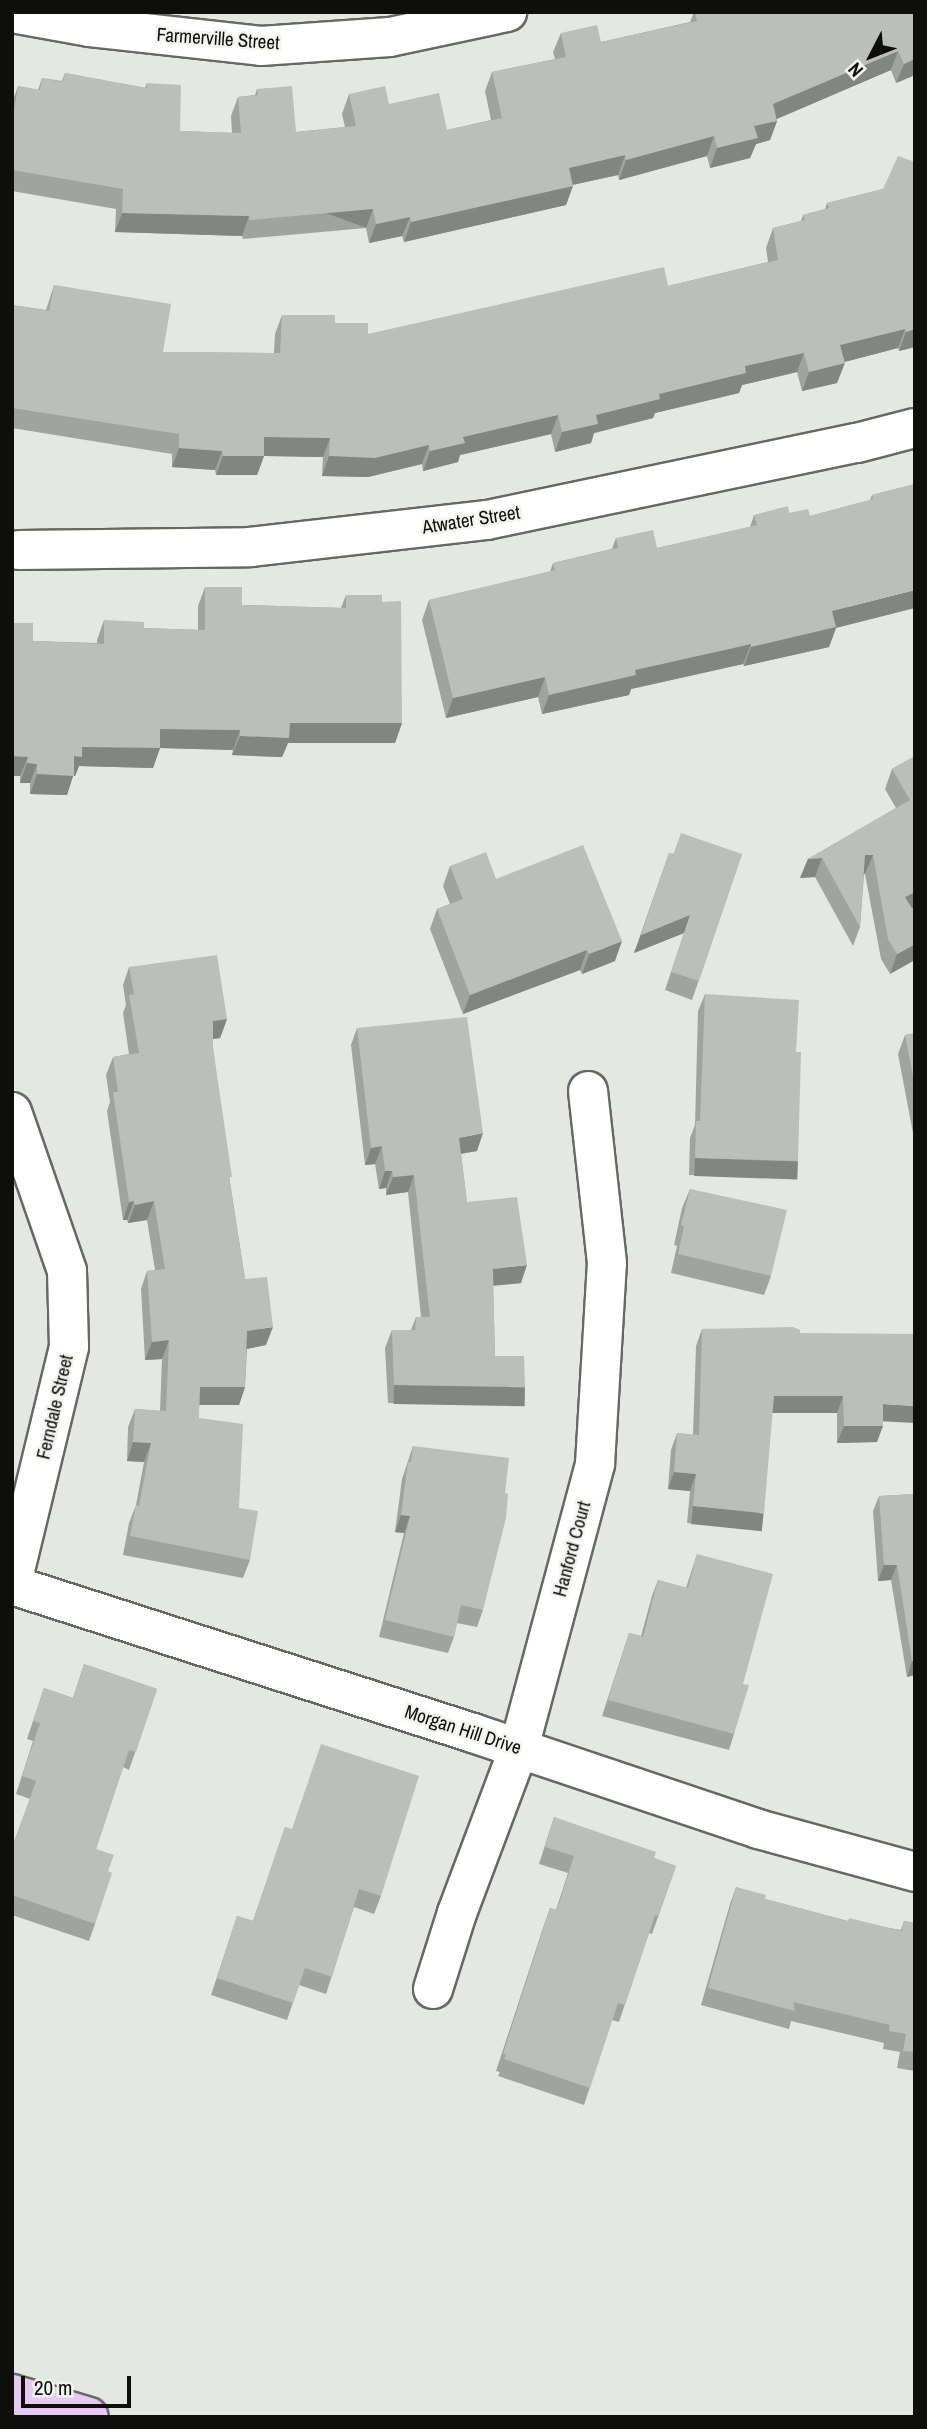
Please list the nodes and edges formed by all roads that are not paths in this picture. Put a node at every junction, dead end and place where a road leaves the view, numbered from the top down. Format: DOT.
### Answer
graph roads {
  1 [pos="507,12"];
  2 [pos="12,13"];
  3 [pos="915,428"];
  4 [pos="19,551"];
  5 [pos="588,1091"];
  6 [pos="12,1112"];
  7 [pos="12,1584"];
  8 [pos="519,1748"];
  9 [pos="915,1872"];
  10 [pos="433,1989"];
  11 [pos="12,2394"];
  12 [pos="89,2417"];
  1 -- 2 [label="street, Farmerville Street"];
  3 -- 4 [label="street, Atwater Street"];
  5 -- 8 [label="street, Hanford Court"];
  6 -- 7 [label="street, Ferndale Street"];
  7 -- 8 [label="street, Morgan Hill Drive"];
  8 -- 9 [label="street, Morgan Hill Drive"];
  8 -- 10 [label="street, Hanford Court"];
  11 -- 12 [label="main road"];
}
